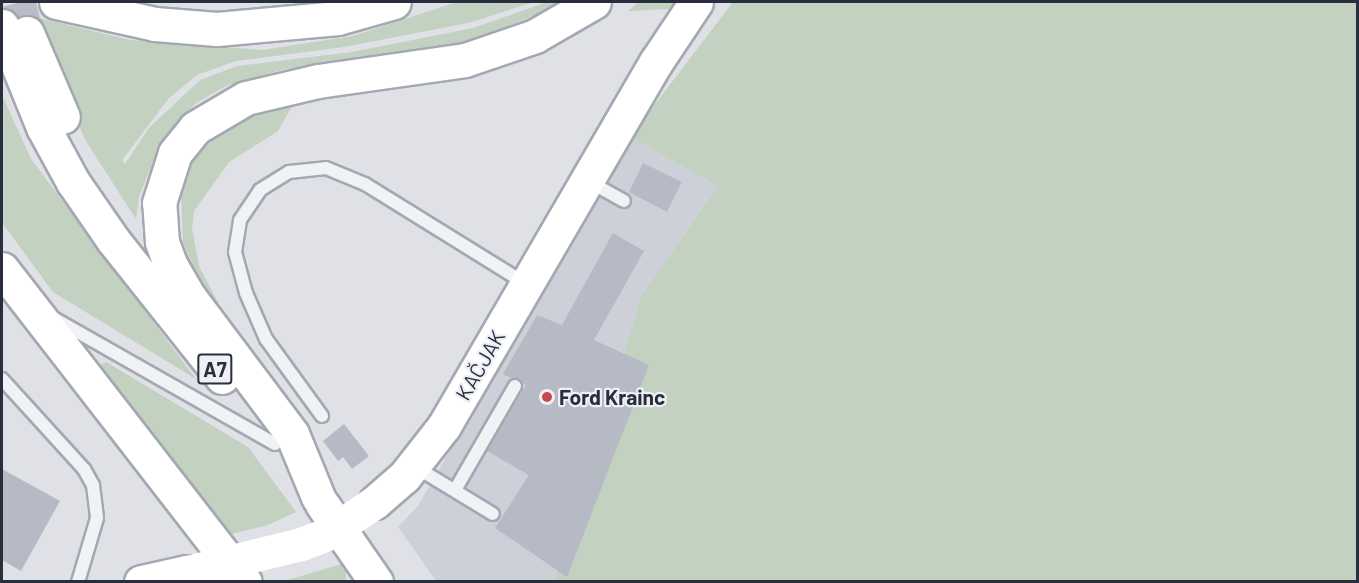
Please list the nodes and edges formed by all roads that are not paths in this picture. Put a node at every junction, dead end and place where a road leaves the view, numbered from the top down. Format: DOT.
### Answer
graph roads {
  1 [pos="56,2"];
  2 [pos="394,2"];
  3 [pos="594,2"];
  4 [pos="696,2"];
  5 [pos="14,29"];
  6 [pos="587,181"];
  7 [pos="624,201"];
  8 [pos="2,269"];
  9 [pos="527,285"];
  10 [pos="15,299"];
  11 [pos="2,379"];
  12 [pos="514,386"];
  13 [pos="322,416"];
  14 [pos="276,444"];
  15 [pos="413,465"];
  16 [pos="455,490"];
  17 [pos="318,497"];
  18 [pos="493,514"];
  19 [pos="78,582"];
  20 [pos="141,582"];
  21 [pos="245,582"];
  22 [pos="376,582"];
  1 -- 2 [label="main road"];
  3 -- 17 [label="main road"];
  4 -- 6 [label="main road, KAČJAK"];
  5 -- 14 [label="main road, A7"];
  6 -- 7 [label="lane"];
  6 -- 9 [label="main road, KAČJAK"];
  8 -- 10 [label="main road"];
  9 -- 13 [label="lane"];
  9 -- 15 [label="main road, KAČJAK"];
  10 -- 14 [label="lane"];
  10 -- 21 [label="main road"];
  11 -- 19 [label="lane"];
  12 -- 16 [label="lane"];
  14 -- 17 [label="main road, A7"];
  15 -- 16 [label="lane"];
  15 -- 20 [label="main road, KAČJAK, bridge"];
  16 -- 18 [label="lane"];
  17 -- 22 [label="main road, A7"];
}
